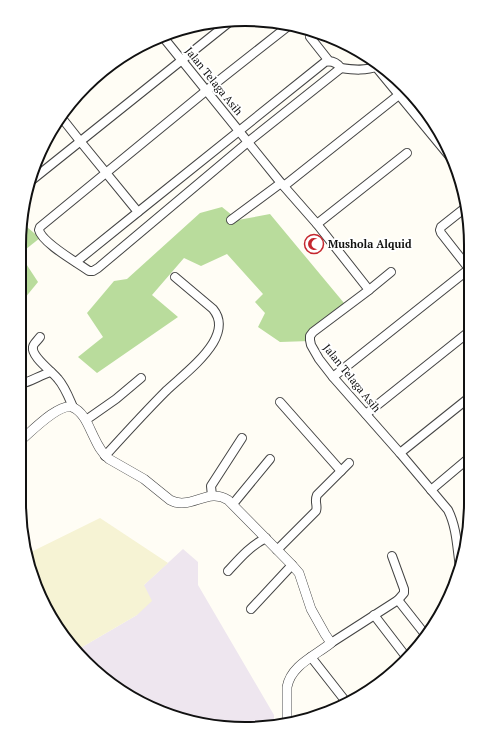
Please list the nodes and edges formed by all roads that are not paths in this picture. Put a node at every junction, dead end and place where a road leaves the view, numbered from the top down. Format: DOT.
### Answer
graph roads {
  1 [pos="223,27"];
  2 [pos="284,29"];
  3 [pos="310,37"];
  4 [pos="167,41"];
  5 [pos="182,60"];
  6 [pos="329,61"];
  7 [pos="373,67"];
  8 [pos="341,68"];
  9 [pos="387,79"];
  10 [pos="206,90"];
  11 [pos="400,94"];
  12 [pos="64,121"];
  13 [pos="238,131"];
  14 [pos="438,141"];
  15 [pos="80,142"];
  16 [pos="248,142"];
  17 [pos="407,153"];
  18 [pos="106,174"];
  19 [pos="38,175"];
  20 [pos="282,185"];
  21 [pos="461,210"];
  22 [pos="138,212"];
  23 [pos="231,220"];
  24 [pos="317,224"];
  25 [pos="76,262"];
  26 [pos="464,262"];
  27 [pos="391,272"];
  28 [pos="464,274"];
  29 [pos="175,277"];
  30 [pos="369,290"];
  31 [pos="464,336"];
  32 [pos="40,337"];
  33 [pos="51,372"];
  34 [pos="333,377"];
  35 [pos="141,378"];
  36 [pos="26,383"];
  37 [pos="280,402"];
  38 [pos="464,402"];
  39 [pos="72,408"];
  40 [pos="366,414"];
  41 [pos="86,420"];
  42 [pos="26,436"];
  43 [pos="242,438"];
  44 [pos="400,453"];
  45 [pos="105,456"];
  46 [pos="270,459"];
  47 [pos="464,462"];
  48 [pos="349,463"];
  49 [pos="341,471"];
  50 [pos="431,490"];
  51 [pos="212,496"];
  52 [pos="232,504"];
  53 [pos="266,538"];
  54 [pos="277,550"];
  55 [pos="458,554"];
  56 [pos="392,556"];
  57 [pos="292,565"];
  58 [pos="228,571"];
  59 [pos="398,600"];
  60 [pos="251,609"];
  61 [pos="374,615"];
  62 [pos="422,631"];
  63 [pos="331,643"];
  64 [pos="404,653"];
  65 [pos="311,657"];
  66 [pos="343,698"];
  67 [pos="287,718"];
  1 -- 5 [label="street"];
  2 -- 10 [label="street"];
  3 -- 6 [label="street"];
  4 -- 5 [label="street, Jalan Telaga Asih"];
  5 -- 10 [label="street, Jalan Telaga Asih"];
  5 -- 15 [label="street"];
  6 -- 8 [label="street"];
  6 -- 13 [label="street"];
  7 -- 8 [label="street"];
  8 -- 16 [label="street"];
  9 -- 11 [label="street"];
  10 -- 13 [label="street, Jalan Telaga Asih"];
  10 -- 18 [label="street"];
  11 -- 14 [label="street"];
  11 -- 20 [label="street"];
  12 -- 15 [label="street"];
  13 -- 16 [label="street, Jalan Telaga Asih"];
  13 -- 22 [label="street"];
  15 -- 18 [label="street"];
  15 -- 19 [label="street"];
  16 -- 20 [label="street, Jalan Telaga Asih"];
  16 -- 25 [label="street"];
  17 -- 24 [label="street"];
  18 -- 22 [label="street"];
  18 -- 25 [label="street"];
  20 -- 23 [label="street"];
  20 -- 24 [label="street, Jalan Telaga Asih"];
  21 -- 26 [label="street"];
  22 -- 25 [label="street"];
  24 -- 30 [label="street, Jalan Telaga Asih"];
  27 -- 30 [label="street"];
  28 -- 34 [label="street"];
  29 -- 45 [label="street"];
  30 -- 34 [label="street, Jalan Telaga Asih"];
  31 -- 40 [label="street"];
  32 -- 33 [label="street"];
  33 -- 36 [label="street"];
  33 -- 39 [label="street"];
  34 -- 40 [label="street, Jalan Telaga Asih"];
  35 -- 41 [label="street"];
  37 -- 49 [label="street"];
  38 -- 44 [label="street"];
  39 -- 41 [label="street"];
  39 -- 42 [label="street"];
  40 -- 44 [label="street, Jalan Telaga Asih"];
  41 -- 45 [label="street"];
  43 -- 51 [label="street"];
  44 -- 50 [label="street, Jalan Telaga Asih"];
  45 -- 51 [label="street"];
  46 -- 52 [label="street"];
  47 -- 50 [label="street"];
  48 -- 49 [label="street"];
  49 -- 54 [label="street"];
  50 -- 55 [label="street, Jalan Telaga Asih"];
  51 -- 52 [label="street"];
  52 -- 53 [label="street"];
  53 -- 54 [label="street"];
  53 -- 58 [label="street"];
  54 -- 57 [label="street"];
  56 -- 59 [label="street"];
  57 -- 60 [label="street"];
  57 -- 63 [label="street"];
  59 -- 61 [label="street"];
  59 -- 62 [label="street"];
  61 -- 63 [label="street"];
  61 -- 64 [label="street"];
  63 -- 65 [label="street"];
  65 -- 66 [label="street"];
  65 -- 67 [label="street"];
}
